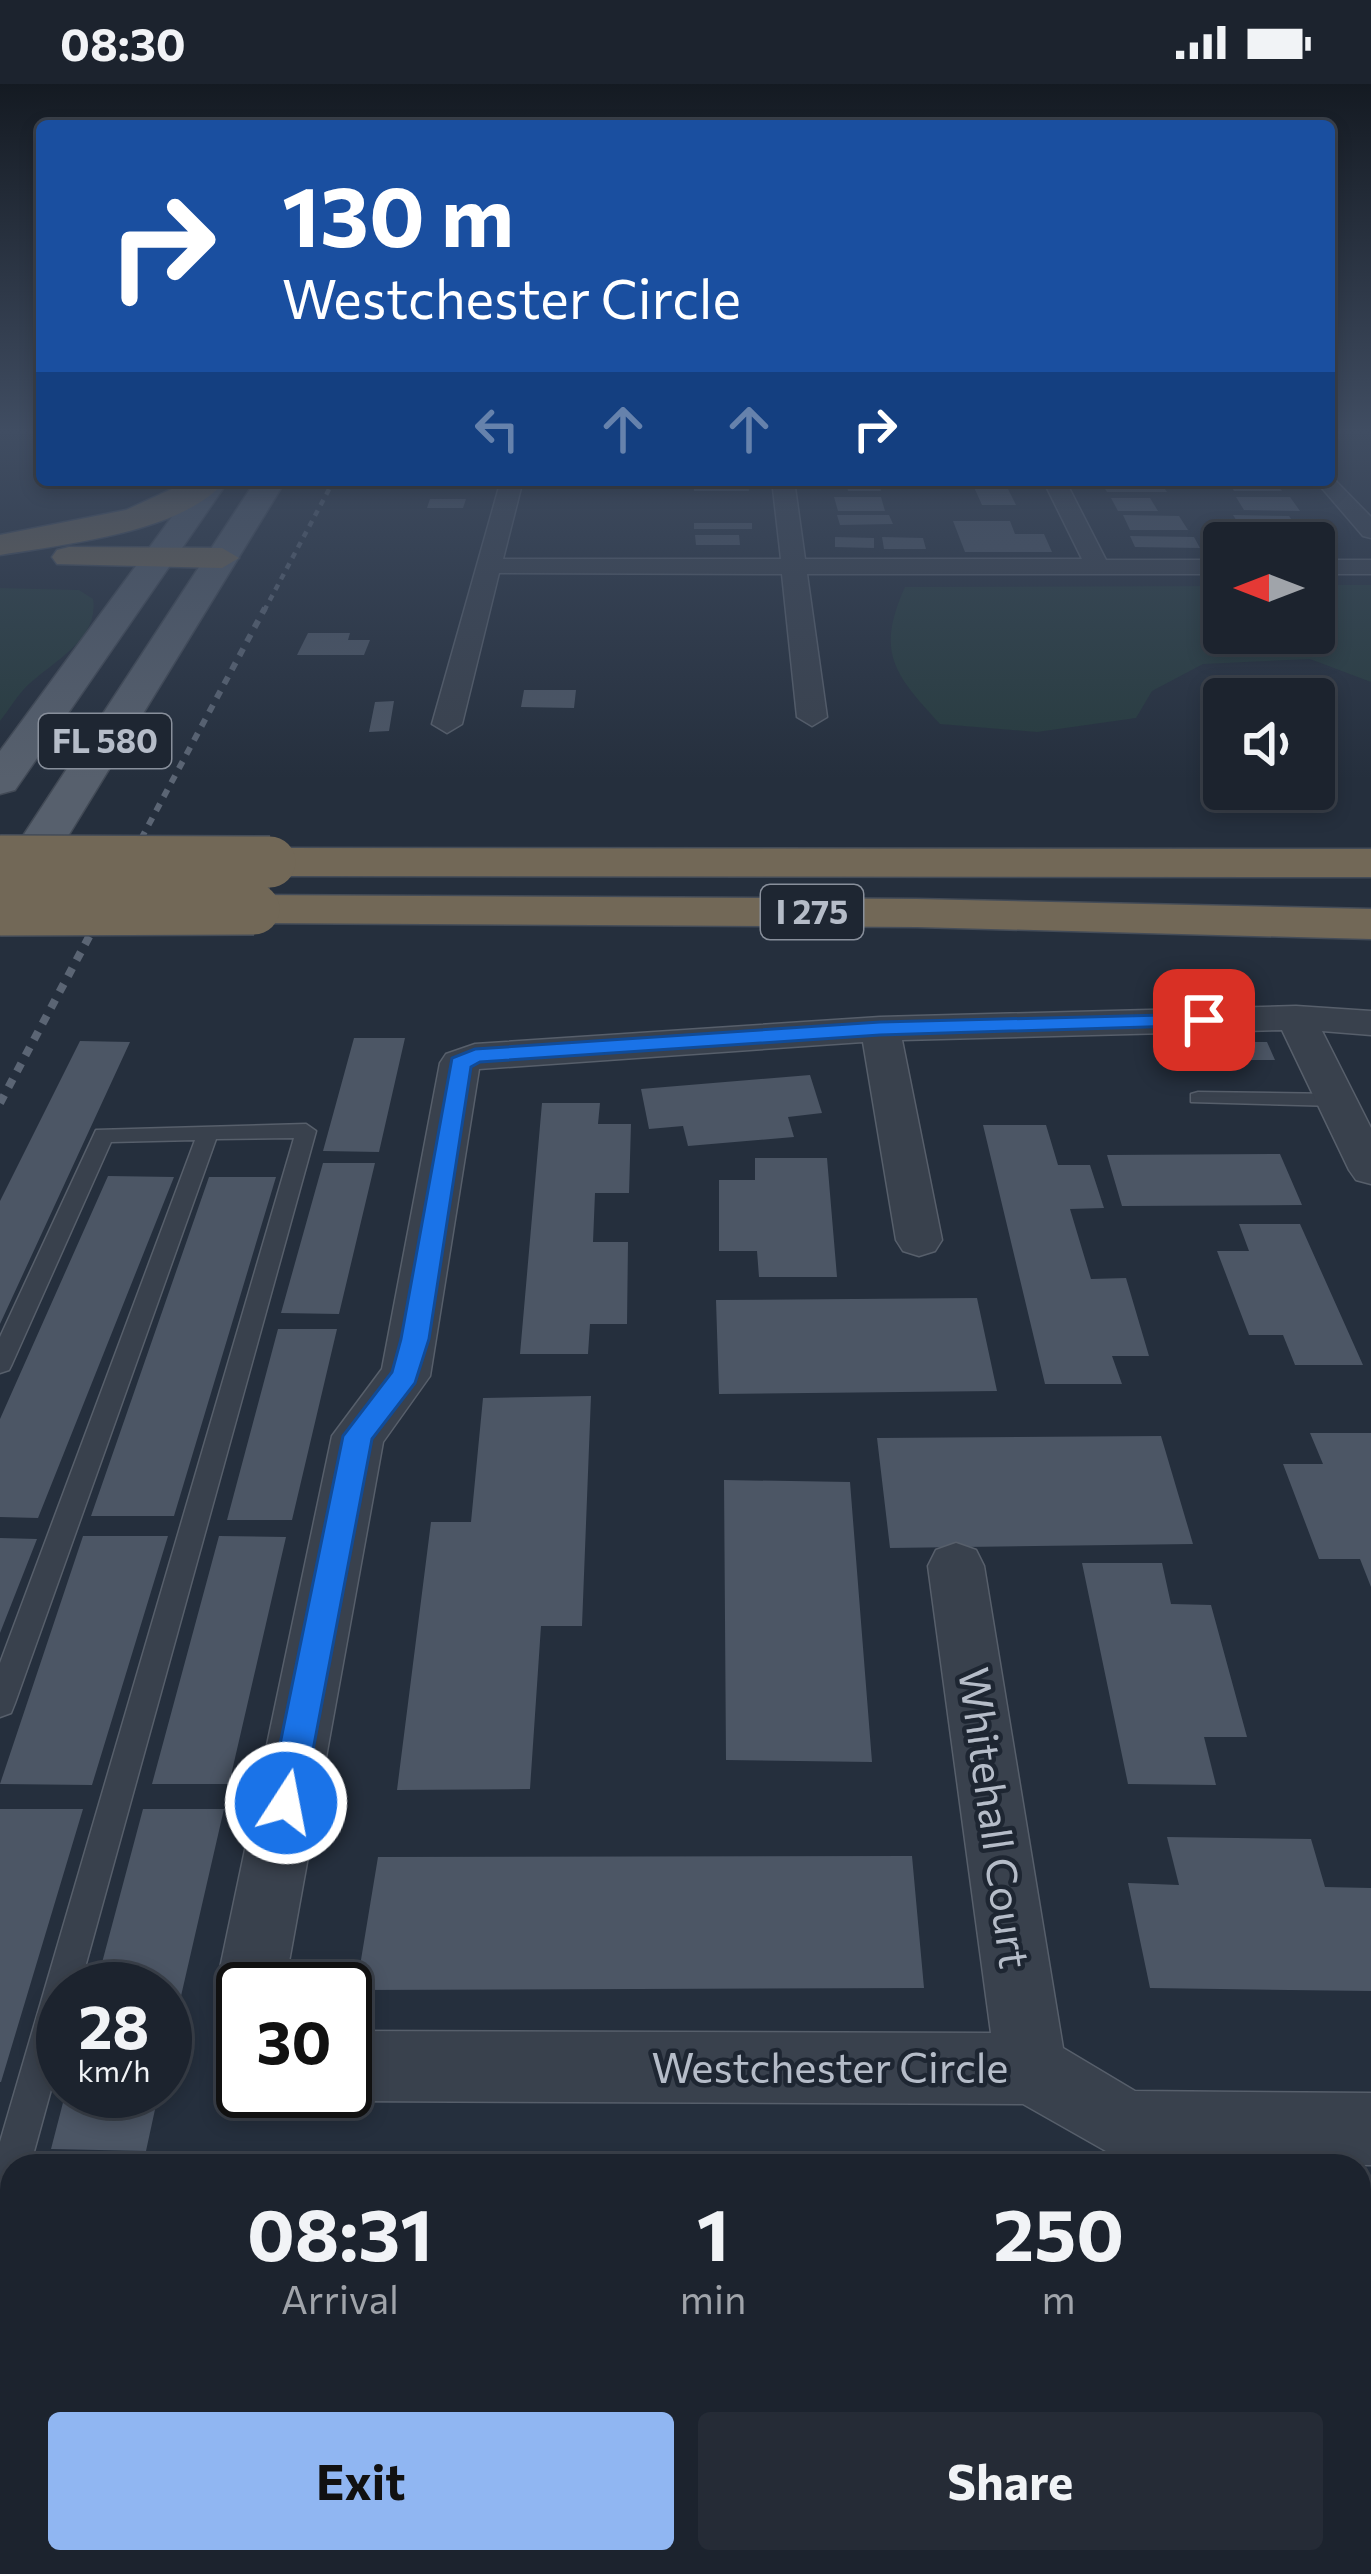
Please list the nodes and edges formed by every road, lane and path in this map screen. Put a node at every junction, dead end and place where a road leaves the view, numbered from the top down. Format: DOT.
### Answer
graph roads {
  1 [pos="59,546"];
  2 [pos="167,546"];
  3 [pos="229,546"];
  4 [pos="494,546"];
  5 [pos="791,546"];
  6 [pos="1087,546"];
  7 [pos="11,566"];
  8 [pos="153,566"];
  9 [pos="216,566"];
  10 [pos="488,566"];
  11 [pos="793,566"];
  12 [pos="1098,567"];
  13 [pos="1203,567"];
  14 [pos="1335,567"];
  15 [pos="1371,567"];
  16 [pos="812,717"];
  17 [pos="447,724"];
  18 [pos="0,781"];
  19 [pos="0,861"];
  20 [pos="1371,863"];
  21 [pos="0,909"];
  22 [pos="1371,924"];
  23 [pos="1296,1018"];
  24 [pos="1371,1023"];
  25 [pos="880,1029"];
  26 [pos="1198,1098"];
  27 [pos="1354,1101"];
  28 [pos="208,1133"];
  29 [pos="1371,1170"];
  30 [pos="919,1240"];
  31 [pos="0,1364"];
  32 [pos="956,1566"];
  33 [pos="0,1703"];
  34 [pos="256,1962"];
  35 [pos="372,2066"];
  36 [pos="1031,2069"];
  37 [pos="1371,2129"];
  38 [pos="15,2154"];
  1 -- 7 [label="highway"];
  2 -- 8 [label="main road, FL 580"];
  3 -- 9 [label="main road, FL 580"];
  4 -- 10 [label="street"];
  5 -- 11 [label="street"];
  6 -- 12 [label="street"];
  7 -- 8 [label="highway"];
  8 -- 9 [label="highway"];
  8 -- 18 [label="main road, FL 580"];
  9 -- 21 [label="main road, FL 580"];
  10 -- 11 [label="street"];
  10 -- 17 [label="street"];
  11 -- 12 [label="street"];
  11 -- 16 [label="street"];
  12 -- 13 [label="street"];
  14 -- 15 [label="street"];
  19 -- 20 [label="highway, I 275, bridge"];
  21 -- 22 [label="highway, I 275, bridge"];
  23 -- 24 [label="street"];
  23 -- 25 [label="street"];
  23 -- 27 [label="street"];
  25 -- 30 [label="street"];
  25 -- 34 [label="street"];
  26 -- 27 [label="lane"];
  27 -- 29 [label="street"];
  28 -- 31 [label="lane"];
  28 -- 33 [label="lane"];
  28 -- 38 [label="lane"];
  32 -- 36 [label="street, Whitehall Court"];
  35 -- 36 [label="street, Westchester Circle"];
  36 -- 37 [label="street, Westchester Circle"];
}
